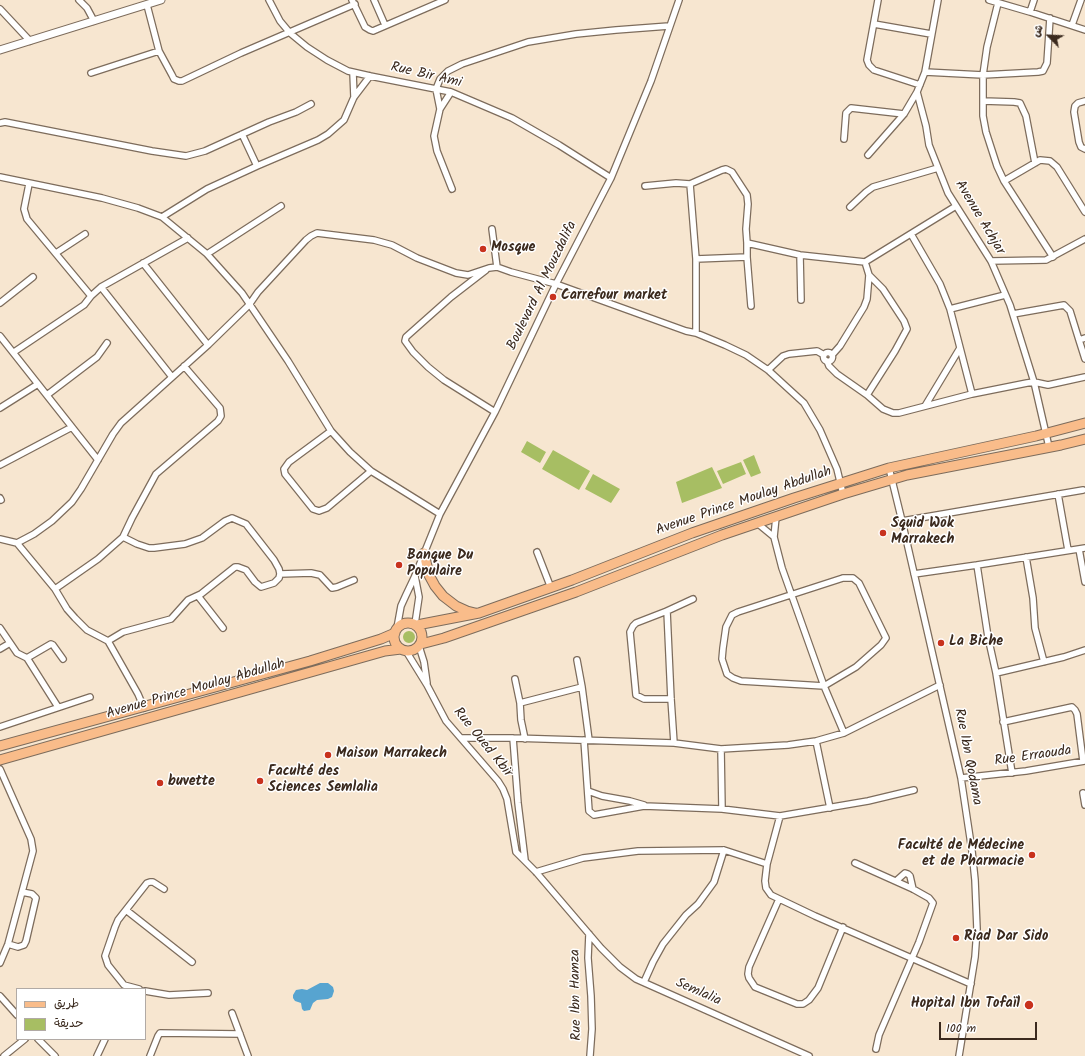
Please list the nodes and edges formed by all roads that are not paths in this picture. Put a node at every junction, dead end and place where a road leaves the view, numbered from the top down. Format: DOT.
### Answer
graph roads {
  1 [pos="79,0"];
  2 [pos="269,0"];
  3 [pos="374,0"];
  4 [pos="445,0"];
  5 [pos="679,0"];
  6 [pos="878,0"];
  7 [pos="938,0"];
  8 [pos="989,0"];
  9 [pos="1034,0"];
  10 [pos="1081,0"];
  11 [pos="158,1"];
  12 [pos="354,2"];
  13 [pos="998,3"];
  14 [pos="147,5"];
  15 [pos="0,9"];
  16 [pos="1030,12"];
  17 [pos="1050,18"];
  18 [pos="94,21"];
  19 [pos="874,24"];
  20 [pos="385,25"];
  21 [pos="1072,25"];
  22 [pos="669,26"];
  23 [pos="1085,30"];
  24 [pos="290,33"];
  25 [pos="931,34"];
  26 [pos="30,41"];
  27 [pos="0,50"];
  28 [pos="159,51"];
  29 [pos="925,72"];
  30 [pos="91,73"];
  31 [pos="353,73"];
  32 [pos="983,75"];
  33 [pos="370,76"];
  34 [pos="920,85"];
  35 [pos="436,88"];
  36 [pos="451,92"];
  37 [pos="917,92"];
  38 [pos="354,97"];
  39 [pos="982,101"];
  40 [pos="1085,101"];
  41 [pos="310,104"];
  42 [pos="440,108"];
  43 [pos="904,114"];
  44 [pos="0,123"];
  45 [pos="242,134"];
  46 [pos="844,139"];
  47 [pos="1085,149"];
  48 [pos="868,155"];
  49 [pos="1035,163"];
  50 [pos="257,166"];
  51 [pos="938,168"];
  52 [pos="0,177"];
  53 [pos="611,178"];
  54 [pos="1004,181"];
  55 [pos="29,184"];
  56 [pos="690,184"];
  57 [pos="645,186"];
  58 [pos="452,189"];
  59 [pos="281,206"];
  60 [pos="956,206"];
  61 [pos="850,207"];
  62 [pos="1085,212"];
  63 [pos="162,216"];
  64 [pos="492,229"];
  65 [pos="86,234"];
  66 [pos="911,234"];
  67 [pos="188,238"];
  68 [pos="1085,240"];
  69 [pos="747,243"];
  70 [pos="56,253"];
  71 [pos="207,254"];
  72 [pos="800,255"];
  73 [pos="747,257"];
  74 [pos="1053,257"];
  75 [pos="696,259"];
  76 [pos="991,261"];
  77 [pos="865,262"];
  78 [pos="143,263"];
  79 [pos="497,267"];
  80 [pos="489,268"];
  81 [pos="870,275"];
  82 [pos="33,276"];
  83 [pos="556,284"];
  84 [pos="101,287"];
  85 [pos="1005,295"];
  86 [pos="91,296"];
  87 [pos="801,300"];
  88 [pos="0,303"];
  89 [pos="249,305"];
  90 [pos="751,306"];
  91 [pos="950,309"];
  92 [pos="1013,314"];
  93 [pos="696,333"];
  94 [pos="0,336"];
  95 [pos="1082,339"];
  96 [pos="2,342"];
  97 [pos="107,343"];
  98 [pos="208,345"];
  99 [pos="960,348"];
  100 [pos="14,352"];
  101 [pos="824,355"];
  102 [pos="832,355"];
  103 [pos="1085,359"];
  104 [pos="828,361"];
  105 [pos="184,366"];
  106 [pos="768,370"];
  107 [pos="172,377"];
  108 [pos="1085,377"];
  109 [pos="1034,382"];
  110 [pos="38,384"];
  111 [pos="972,394"];
  112 [pos="868,395"];
  113 [pos="47,396"];
  114 [pos="925,406"];
  115 [pos="0,408"];
  116 [pos="495,412"];
  117 [pos="1085,423"];
  118 [pos="72,427"];
  119 [pos="331,431"];
  120 [pos="1045,433"];
  121 [pos="1085,439"];
  122 [pos="1049,447"];
  123 [pos="98,460"];
  124 [pos="0,465"];
  125 [pos="889,468"];
  126 [pos="371,471"];
  127 [pos="891,479"];
  128 [pos="840,484"];
  129 [pos="1083,490"];
  130 [pos="843,494"];
  131 [pos="1058,494"];
  132 [pos="440,514"];
  133 [pos="776,517"];
  134 [pos="902,521"];
  135 [pos="757,523"];
  136 [pos="123,537"];
  137 [pos="774,537"];
  138 [pos="0,539"];
  139 [pos="17,543"];
  140 [pos="1082,548"];
  141 [pos="1068,550"];
  142 [pos="537,552"];
  143 [pos="424,553"];
  144 [pos="1026,557"];
  145 [pos="977,565"];
  146 [pos="280,574"];
  147 [pos="914,574"];
  148 [pos="415,576"];
  149 [pos="354,580"];
  150 [pos="1085,582"];
  151 [pos="551,588"];
  152 [pos="55,589"];
  153 [pos="790,594"];
  154 [pos="198,596"];
  155 [pos="693,599"];
  156 [pos="667,611"];
  157 [pos="479,613"];
  158 [pos="416,625"];
  159 [pos="0,628"];
  160 [pos="224,628"];
  161 [pos="396,630"];
  162 [pos="108,641"];
  163 [pos="10,643"];
  164 [pos="420,645"];
  165 [pos="0,649"];
  166 [pos="403,650"];
  167 [pos="1085,650"];
  168 [pos="27,658"];
  169 [pos="63,659"];
  170 [pos="577,660"];
  171 [pos="1044,662"];
  172 [pos="996,673"];
  173 [pos="515,679"];
  174 [pos="427,685"];
  175 [pos="940,685"];
  176 [pos="824,686"];
  177 [pos="582,687"];
  178 [pos="90,697"];
  179 [pos="670,699"];
  180 [pos="520,703"];
  181 [pos="58,707"];
  182 [pos="144,708"];
  183 [pos="1003,722"];
  184 [pos="1,725"];
  185 [pos="844,733"];
  186 [pos="461,738"];
  187 [pos="513,738"];
  188 [pos="525,739"];
  189 [pos="587,740"];
  190 [pos="816,741"];
  191 [pos="674,743"];
  192 [pos="0,746"];
  193 [pos="721,749"];
  194 [pos="0,760"];
  195 [pos="1084,761"];
  196 [pos="0,772"];
  197 [pos="1012,773"];
  198 [pos="960,778"];
  199 [pos="914,790"];
  200 [pos="588,791"];
  201 [pos="1083,793"];
  202 [pos="1085,805"];
  203 [pos="644,806"];
  204 [pos="830,808"];
  205 [pos="722,810"];
  206 [pos="780,816"];
  207 [pos="724,850"];
  208 [pos="525,860"];
  209 [pos="767,864"];
  210 [pos="855,864"];
  211 [pos="536,872"];
  212 [pos="896,881"];
  213 [pos="164,889"];
  214 [pos="913,889"];
  215 [pos="22,892"];
  216 [pos="779,899"];
  217 [pos="126,910"];
  218 [pos="843,927"];
  219 [pos="589,934"];
  220 [pos="8,944"];
  221 [pos="2,951"];
  222 [pos="912,958"];
  223 [pos="192,962"];
  224 [pos="0,963"];
  225 [pos="644,982"];
  226 [pos="971,984"];
  227 [pos="123,987"];
  228 [pos="146,991"];
  229 [pos="208,993"];
  230 [pos="0,996"];
  231 [pos="15,1008"];
  232 [pos="232,1013"];
  233 [pos="240,1034"];
  234 [pos="24,1040"];
  235 [pos="39,1040"];
  236 [pos="105,1040"];
  237 [pos="876,1048"];
  238 [pos="4,1056"];
  239 [pos="55,1056"];
  240 [pos="97,1056"];
  241 [pos="150,1056"];
  242 [pos="248,1056"];
  243 [pos="590,1056"];
  244 [pos="809,1056"];
  245 [pos="959,1056"];
  1 -- 18 [label="street"];
  2 -- 24 [label="street, Rue Bir Ami"];
  3 -- 20 [label="street"];
  4 -- 20 [label="street"];
  5 -- 22 [label="street, Boulevard Al Mouzdalifa"];
  6 -- 19 [label="street"];
  7 -- 25 [label="street"];
  8 -- 13 [label="street"];
  9 -- 16 [label="street"];
  10 -- 21 [label="street"];
  11 -- 14 [label="street"];
  12 -- 20 [label="street"];
  12 -- 24 [label="street"];
  13 -- 16 [label="street"];
  13 -- 32 [label="street"];
  14 -- 18 [label="street"];
  14 -- 28 [label="street"];
  15 -- 26 [label="street"];
  16 -- 17 [label="street"];
  17 -- 21 [label="street"];
  17 -- 32 [label="street"];
  18 -- 26 [label="street"];
  19 -- 25 [label="street"];
  19 -- 34 [label="street"];
  21 -- 23 [label="street"];
  22 -- 35 [label="street"];
  22 -- 53 [label="street, Boulevard Al Mouzdalifa"];
  24 -- 28 [label="street"];
  24 -- 31 [label="street, Rue Bir Ami"];
  25 -- 29 [label="street"];
  26 -- 27 [label="street"];
  28 -- 30 [label="street"];
  29 -- 32 [label="street"];
  29 -- 34 [label="street"];
  31 -- 33 [label="street, Rue Bir Ami"];
  31 -- 38 [label="street"];
  32 -- 39 [label="street"];
  33 -- 35 [label="street, Rue Bir Ami"];
  33 -- 38 [label="street"];
  34 -- 37 [label="street"];
  35 -- 36 [label="street, Rue Bir Ami"];
  35 -- 42 [label="street"];
  36 -- 42 [label="street"];
  36 -- 53 [label="street, Rue Bir Ami"];
  37 -- 43 [label="street"];
  37 -- 51 [label="street, Avenue Achjar"];
  38 -- 50 [label="street"];
  39 -- 49 [label="street"];
  39 -- 54 [label="street"];
  40 -- 47 [label="street"];
  41 -- 45 [label="street"];
  42 -- 58 [label="street"];
  43 -- 46 [label="street"];
  43 -- 48 [label="street"];
  44 -- 45 [label="street"];
  45 -- 50 [label="street"];
  49 -- 54 [label="street"];
  49 -- 62 [label="street"];
  50 -- 63 [label="street"];
  51 -- 60 [label="street, Avenue Achjar"];
  51 -- 61 [label="street"];
  52 -- 55 [label="street"];
  53 -- 83 [label="street, Boulevard Al Mouzdalifa"];
  54 -- 74 [label="street"];
  55 -- 63 [label="street"];
  55 -- 70 [label="street"];
  56 -- 57 [label="street"];
  56 -- 69 [label="street"];
  56 -- 75 [label="street"];
  59 -- 71 [label="street"];
  60 -- 66 [label="street"];
  60 -- 76 [label="street, Avenue Achjar"];
  63 -- 67 [label="street"];
  64 -- 79 [label="street"];
  65 -- 70 [label="street"];
  66 -- 77 [label="street"];
  66 -- 91 [label="street"];
  67 -- 71 [label="street"];
  67 -- 78 [label="street"];
  68 -- 74 [label="street"];
  69 -- 72 [label="street"];
  69 -- 73 [label="street"];
  70 -- 86 [label="street"];
  71 -- 89 [label="street"];
  72 -- 77 [label="street"];
  72 -- 87 [label="street"];
  73 -- 75 [label="street"];
  73 -- 90 [label="street"];
  74 -- 76 [label="street"];
  75 -- 93 [label="street"];
  76 -- 85 [label="street, Avenue Achjar"];
  77 -- 81 [label="street"];
  78 -- 84 [label="street"];
  78 -- 98 [label="street"];
  79 -- 80 [label="street"];
  79 -- 83 [label="street"];
  80 -- 89 [label="street"];
  80 -- 116 [label="street"];
  81 -- 102 [label="street"];
  81 -- 112 [label="street"];
  82 -- 88 [label="street"];
  83 -- 93 [label="street"];
  83 -- 116 [label="street, Boulevard Al Mouzdalifa"];
  84 -- 86 [label="street"];
  84 -- 107 [label="street"];
  85 -- 91 [label="street"];
  85 -- 92 [label="street, Avenue Achjar"];
  86 -- 100 [label="street"];
  89 -- 98 [label="street"];
  89 -- 119 [label="street"];
  91 -- 99 [label="street"];
  92 -- 95 [label="street"];
  92 -- 109 [label="street, Avenue Achjar"];
  93 -- 106 [label="street"];
  94 -- 96 [label="street"];
  95 -- 103 [label="street"];
  96 -- 100 [label="street"];
  97 -- 113 [label="street"];
  98 -- 105 [label="street"];
  99 -- 111 [label="street"];
  99 -- 114 [label="street"];
  100 -- 110 [label="street"];
  101 -- 102 [label="street"];
  101 -- 104 [label="street"];
  101 -- 106 [label="street"];
  102 -- 104 [label="street"];
  104 -- 112 [label="street"];
  105 -- 107 [label="street"];
  105 -- 136 [label="street"];
  106 -- 128 [label="street"];
  107 -- 123 [label="street"];
  108 -- 109 [label="street"];
  109 -- 111 [label="street"];
  109 -- 120 [label="street, Avenue Achjar"];
  110 -- 113 [label="street"];
  110 -- 115 [label="street"];
  111 -- 114 [label="street"];
  112 -- 114 [label="street"];
  113 -- 118 [label="street"];
  116 -- 132 [label="street, Boulevard Al Mouzdalifa"];
  117 -- 120 [label="main road, Avenue Prince Moulay Abdullah"];
  118 -- 123 [label="street"];
  118 -- 124 [label="street"];
  119 -- 126 [label="street"];
  119 -- 126 [label="street"];
  120 -- 122 [label="street, Avenue Achjar"];
  120 -- 125 [label="main road, Avenue Prince Moulay Abdullah"];
  121 -- 122 [label="main road, Avenue Prince Moulay Abdullah"];
  122 -- 127 [label="main road, Avenue Prince Moulay Abdullah"];
  123 -- 139 [label="street"];
  125 -- 127 [label="street, Rue Ibn Qodama"];
  125 -- 128 [label="main road, Avenue Prince Moulay Abdullah"];
  126 -- 132 [label="street"];
  127 -- 130 [label="main road, Avenue Prince Moulay Abdullah"];
  127 -- 134 [label="street, Rue Ibn Qodama"];
  128 -- 130 [label="street"];
  128 -- 151 [label="main road, Avenue Prince Moulay Abdullah"];
  129 -- 131 [label="street"];
  130 -- 133 [label="main road, Avenue Prince Moulay Abdullah"];
  131 -- 134 [label="street"];
  131 -- 141 [label="street"];
  132 -- 143 [label="street, Boulevard Al Mouzdalifa"];
  133 -- 135 [label="main road, Avenue Prince Moulay Abdullah"];
  133 -- 137 [label="street"];
  134 -- 147 [label="street, Rue Ibn Qodama"];
  135 -- 137 [label="street"];
  135 -- 164 [label="main road, Avenue Prince Moulay Abdullah"];
  136 -- 146 [label="street"];
  136 -- 152 [label="street"];
  137 -- 153 [label="street"];
  138 -- 139 [label="street"];
  139 -- 152 [label="street"];
  140 -- 141 [label="street"];
  140 -- 150 [label="street"];
  141 -- 144 [label="street"];
  142 -- 151 [label="street"];
  143 -- 148 [label="street, Boulevard Al Mouzdalifa"];
  143 -- 157 [label="main road"];
  144 -- 145 [label="street"];
  144 -- 171 [label="street"];
  145 -- 147 [label="street"];
  145 -- 172 [label="street"];
  146 -- 149 [label="street"];
  146 -- 154 [label="street"];
  147 -- 175 [label="street, Rue Ibn Qodama"];
  148 -- 158 [label="street"];
  148 -- 161 [label="street, Boulevard Al Mouzdalifa"];
  151 -- 157 [label="main road, Avenue Prince Moulay Abdullah"];
  152 -- 162 [label="street"];
  153 -- 176 [label="street"];
  153 -- 176 [label="street"];
  153 -- 176 [label="street"];
  154 -- 160 [label="street"];
  154 -- 162 [label="street"];
  155 -- 156 [label="street"];
  156 -- 179 [label="street"];
  156 -- 179 [label="street"];
  157 -- 158 [label="main road, Avenue Prince Moulay Abdullah"];
  158 -- 161 [label="main road"];
  158 -- 164 [label="main road"];
  159 -- 163 [label="street"];
  161 -- 166 [label="main road"];
  161 -- 182 [label="main road, Avenue Prince Moulay Abdullah"];
  162 -- 182 [label="street"];
  163 -- 165 [label="street"];
  163 -- 168 [label="street"];
  164 -- 166 [label="main road"];
  164 -- 174 [label="street, Rue Oued Kbir"];
  166 -- 174 [label="street, Rue Oued Kbir"];
  166 -- 194 [label="main road, Avenue Prince Moulay Abdullah"];
  167 -- 171 [label="street"];
  168 -- 169 [label="street"];
  168 -- 181 [label="street"];
  170 -- 177 [label="street"];
  171 -- 172 [label="street"];
  172 -- 183 [label="street"];
  173 -- 180 [label="street"];
  174 -- 186 [label="street, Rue Oued Kbir"];
  175 -- 185 [label="street"];
  175 -- 198 [label="street, Rue Ibn Qodama"];
  176 -- 185 [label="street"];
  177 -- 180 [label="street"];
  177 -- 189 [label="street"];
  178 -- 181 [label="street"];
  179 -- 191 [label="street"];
  180 -- 188 [label="street"];
  181 -- 184 [label="street"];
  182 -- 192 [label="main road, Avenue Prince Moulay Abdullah"];
  183 -- 195 [label="street"];
  183 -- 197 [label="street"];
  185 -- 190 [label="street"];
  186 -- 187 [label="street"];
  186 -- 208 [label="street, Rue Oued Kbir"];
  187 -- 188 [label="street"];
  187 -- 208 [label="street"];
  188 -- 189 [label="street"];
  189 -- 191 [label="street"];
  189 -- 200 [label="street"];
  190 -- 193 [label="street"];
  190 -- 204 [label="street"];
  191 -- 193 [label="street"];
  193 -- 205 [label="street"];
  195 -- 197 [label="street, Rue Erraouda"];
  196 -- 215 [label="street"];
  197 -- 198 [label="street, Rue Erraouda"];
  198 -- 226 [label="street, Rue Ibn Qodama"];
  199 -- 204 [label="street"];
  200 -- 203 [label="street"];
  200 -- 203 [label="street"];
  201 -- 202 [label="street"];
  203 -- 205 [label="street"];
  204 -- 206 [label="street"];
  205 -- 206 [label="street"];
  206 -- 209 [label="street"];
  207 -- 209 [label="street"];
  207 -- 211 [label="street"];
  207 -- 225 [label="street"];
  208 -- 211 [label="street, Rue Oued Kbir"];
  209 -- 216 [label="street"];
  210 -- 212 [label="street"];
  211 -- 219 [label="street, Rue Oued Kbir"];
  212 -- 214 [label="street"];
  212 -- 214 [label="street"];
  213 -- 217 [label="street"];
  214 -- 222 [label="street"];
  215 -- 220 [label="street"];
  215 -- 220 [label="street"];
  216 -- 218 [label="street"];
  216 -- 218 [label="street"];
  217 -- 223 [label="street"];
  217 -- 227 [label="street"];
  218 -- 222 [label="street"];
  219 -- 225 [label="street, Semlalia"];
  219 -- 243 [label="street, Rue Ibn Hamza"];
  220 -- 221 [label="street"];
  221 -- 224 [label="street"];
  222 -- 226 [label="street"];
  222 -- 237 [label="street"];
  225 -- 244 [label="street, Semlalia"];
  226 -- 245 [label="street, Rue Ibn Qodama"];
  228 -- 229 [label="street"];
  230 -- 231 [label="street"];
  232 -- 233 [label="street"];
  233 -- 241 [label="street"];
  233 -- 242 [label="street"];
  234 -- 238 [label="street"];
  235 -- 239 [label="street"];
  236 -- 240 [label="street"];
}
